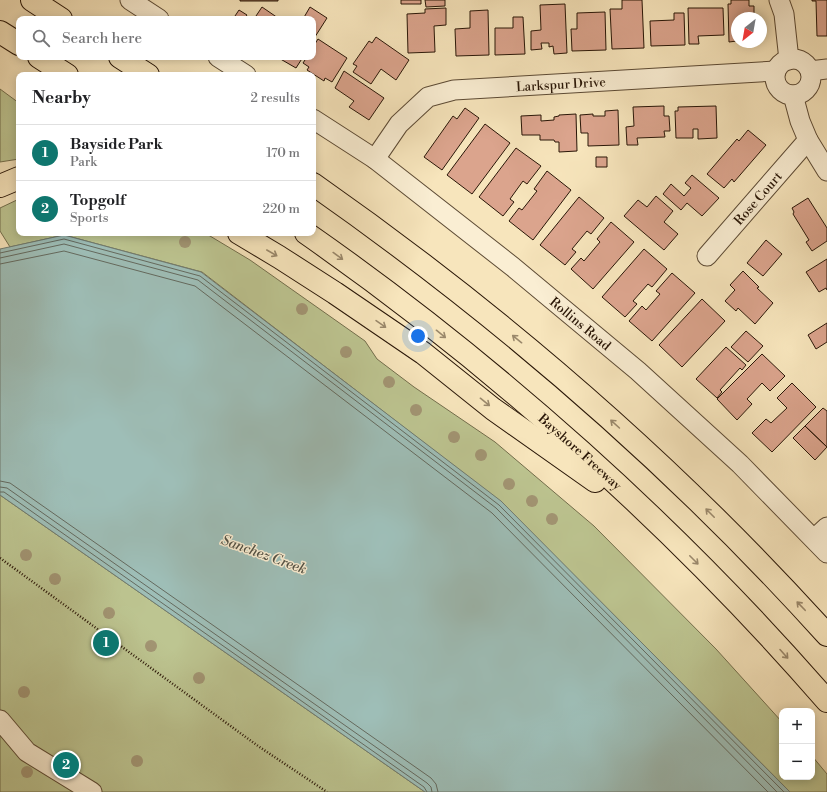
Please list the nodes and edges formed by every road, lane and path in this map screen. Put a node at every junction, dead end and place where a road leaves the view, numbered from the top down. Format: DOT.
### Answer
graph roads {
  1 [pos="32,0"];
  2 [pos="130,0"];
  3 [pos="779,0"];
  4 [pos="56,16"];
  5 [pos="154,16"];
  6 [pos="0,32"];
  7 [pos="16,42"];
  8 [pos="44,60"];
  9 [pos="125,60"];
  10 [pos="223,60"];
  11 [pos="783,65"];
  12 [pos="818,70"];
  13 [pos="62,72"];
  14 [pos="143,72"];
  15 [pos="241,72"];
  16 [pos="793,95"];
  17 [pos="316,121"];
  18 [pos="808,140"];
  19 [pos="374,159"];
  20 [pos="827,171"];
  21 [pos="16,179"];
  22 [pos="0,186"];
  23 [pos="316,186"];
  24 [pos="243,236"];
  25 [pos="310,236"];
  26 [pos="707,256"];
  27 [pos="667,532"];
  28 [pos="820,533"];
  29 [pos="827,553"];
  30 [pos="0,558"];
  31 [pos="827,635"];
  32 [pos="827,701"];
  33 [pos="3,728"];
  34 [pos="92,792"];
  35 [pos="327,792"];
  1 -- 4 [label="highway"];
  2 -- 5 [label="street"];
  3 -- 11 [label="street"];
  6 -- 7 [label="highway"];
  8 -- 13 [label="highway"];
  9 -- 14 [label="highway"];
  10 -- 15 [label="street"];
  11 -- 12 [label="street"];
  11 -- 16 [label="street"];
  11 -- 19 [label="street, Larkspur Drive"];
  12 -- 16 [label="street"];
  16 -- 18 [label="street"];
  17 -- 19 [label="street, Rollins Road"];
  18 -- 20 [label="street"];
  18 -- 26 [label="street, Rose Court"];
  19 -- 28 [label="street, Rollins Road"];
  21 -- 22 [label="highway"];
  31 -- 23 [label="highway, one-way"];
  24 -- 27 [label="highway, one-way"];
  25 -- 27 [label="highway, Bayshore Freeway, one-way"];
  27 -- 32 [label="highway, Bayshore Freeway, one-way"];
  28 -- 29 [label="street, Rollins Road"];
  30 -- 35 [label="path"];
  33 -- 34 [label="street"];
}
